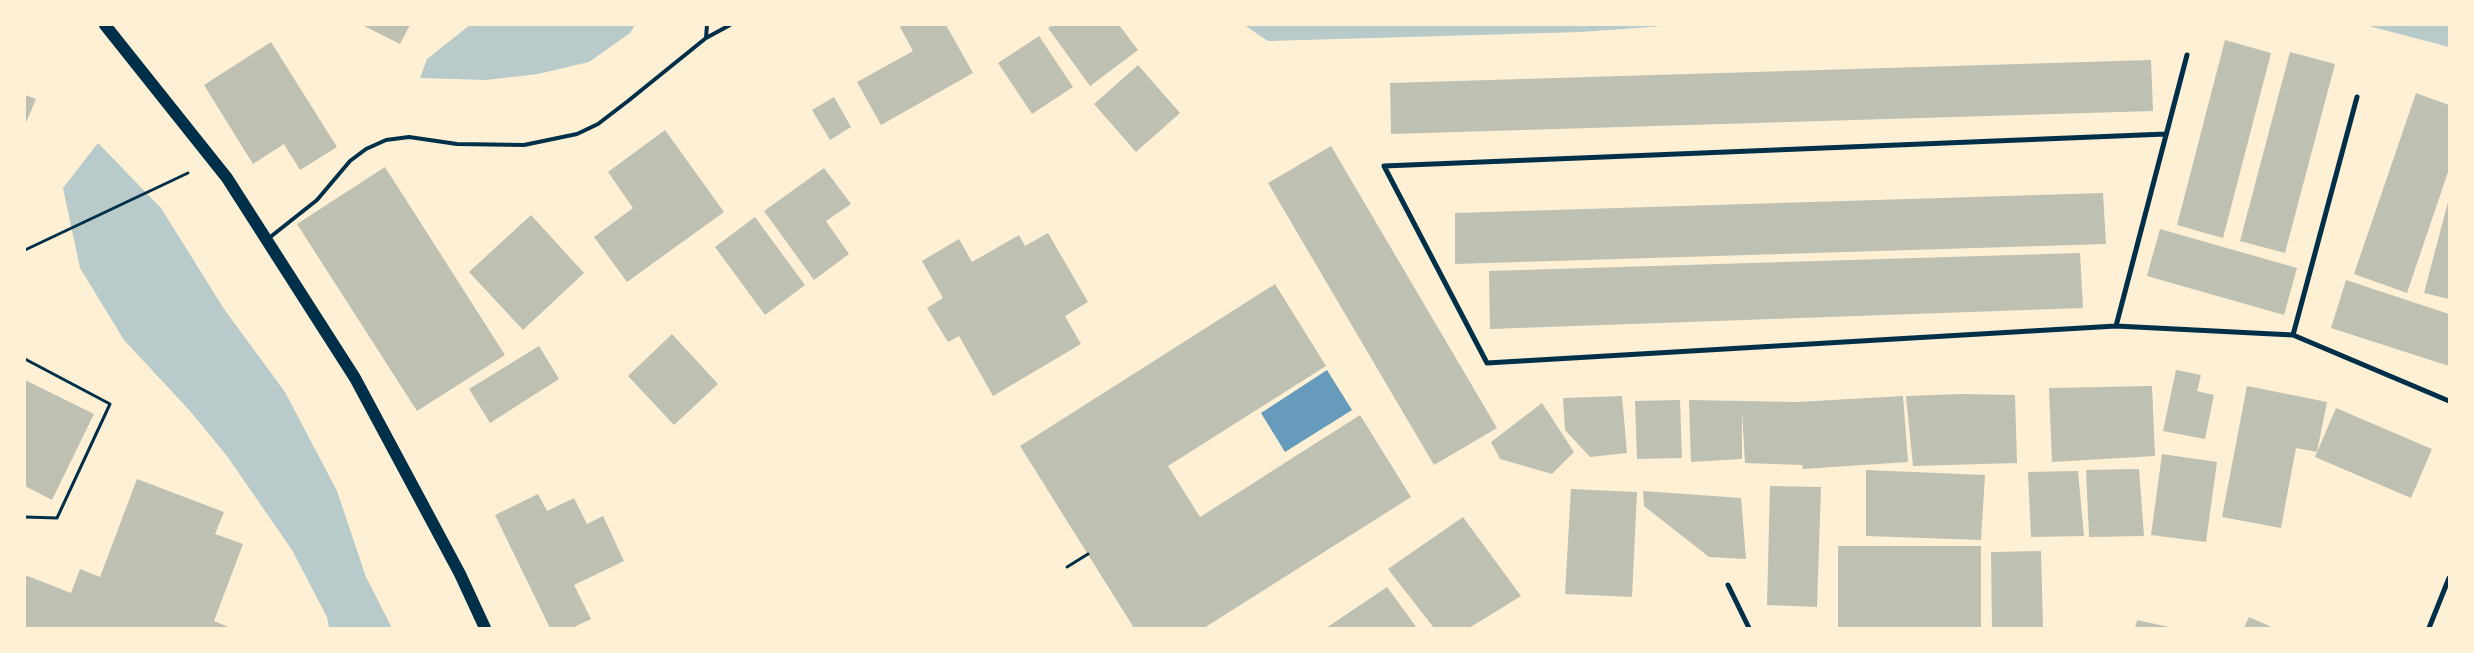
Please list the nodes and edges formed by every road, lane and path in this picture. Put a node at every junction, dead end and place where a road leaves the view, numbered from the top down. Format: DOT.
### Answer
graph roads {
  1 [pos="105,25"];
  2 [pos="707,25"];
  3 [pos="730,25"];
  4 [pos="706,38"];
  5 [pos="2187,55"];
  6 [pos="2357,97"];
  7 [pos="2166,134"];
  8 [pos="188,173"];
  9 [pos="267,239"];
  10 [pos="25,250"];
  11 [pos="2116,326"];
  12 [pos="2293,335"];
  13 [pos="25,359"];
  14 [pos="2449,400"];
  15 [pos="25,517"];
  16 [pos="1088,554"];
  17 [pos="1067,567"];
  18 [pos="2449,578"];
  19 [pos="1728,585"];
  20 [pos="485,628"];
  21 [pos="1749,628"];
  22 [pos="2429,628"];
  1 -- 9 [label="main road"];
  2 -- 4 [label="lane"];
  3 -- 4 [label="lane"];
  4 -- 9 [label="lane"];
  5 -- 7 [label="street"];
  6 -- 12 [label="street"];
  7 -- 11 [label="street"];
  7 -- 11 [label="street"];
  8 -- 10 [label="path"];
  9 -- 20 [label="main road"];
  11 -- 12 [label="street"];
  12 -- 14 [label="street"];
  13 -- 15 [label="path"];
  16 -- 17 [label="path"];
  18 -- 22 [label="street"];
  19 -- 21 [label="street"];
}
